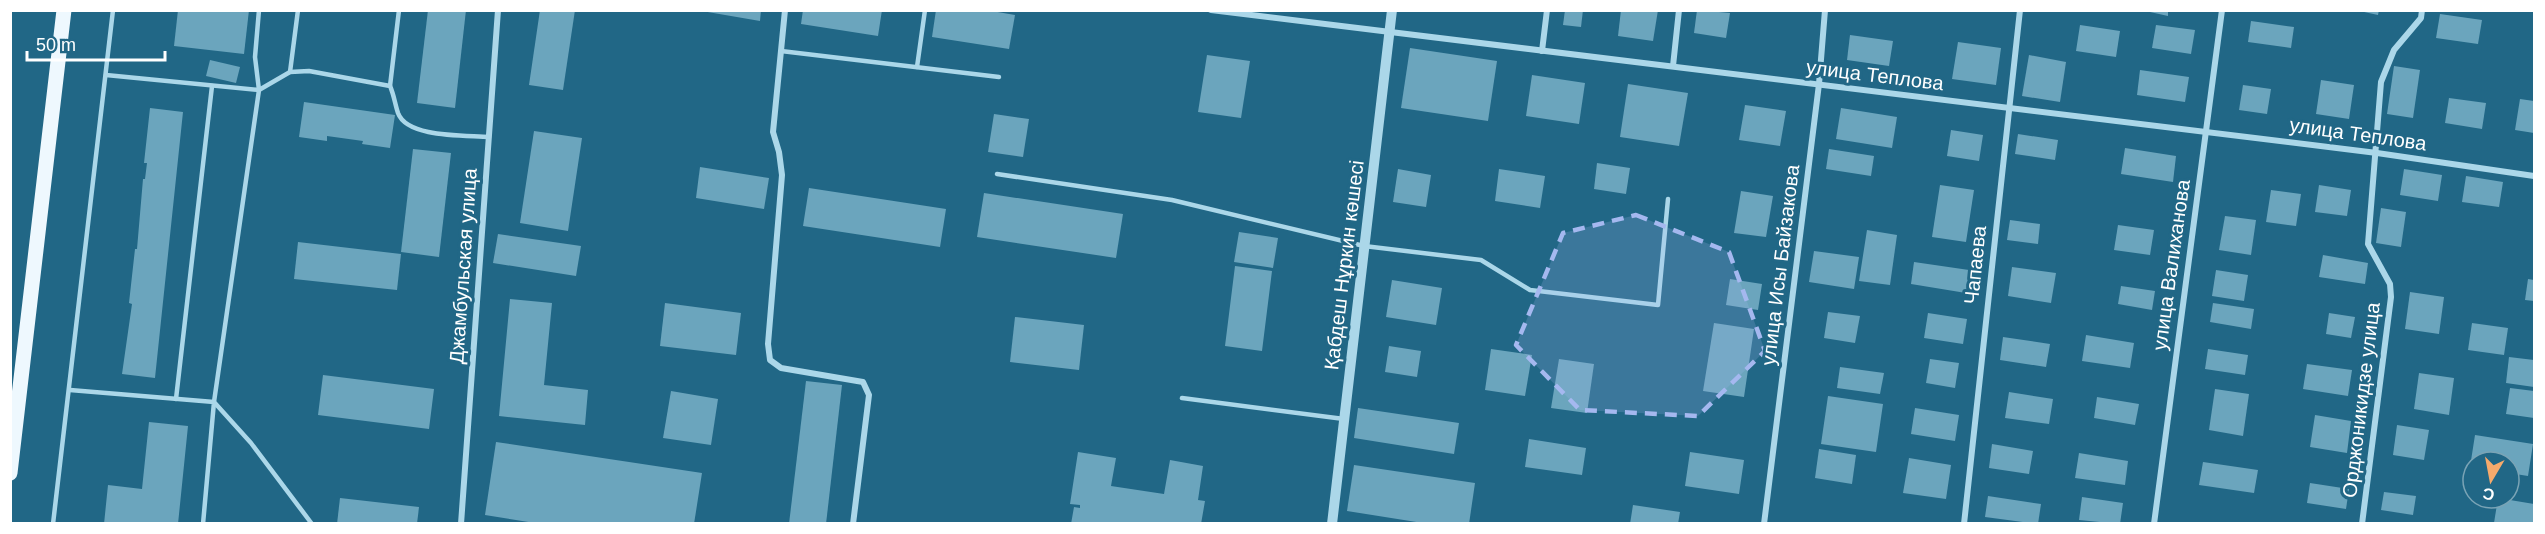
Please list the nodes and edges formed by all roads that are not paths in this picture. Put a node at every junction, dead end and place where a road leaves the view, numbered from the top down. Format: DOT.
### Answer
graph roads {
  1 [pos="64,10"];
  2 [pos="113,10"];
  3 [pos="259,10"];
  4 [pos="298,10"];
  5 [pos="399,10"];
  6 [pos="498,10"];
  7 [pos="785,10"];
  8 [pos="925,10"];
  9 [pos="1211,10"];
  10 [pos="1392,10"];
  11 [pos="1547,10"];
  12 [pos="1679,10"];
  13 [pos="1825,10"];
  14 [pos="2020,10"];
  15 [pos="2222,10"];
  16 [pos="2422,10"];
  17 [pos="1389,32"];
  18 [pos="781,51"];
  19 [pos="1542,51"];
  20 [pos="1673,66"];
  21 [pos="917,67"];
  22 [pos="290,72"];
  23 [pos="106,75"];
  24 [pos="999,77"];
  25 [pos="1819,84"];
  26 [pos="212,86"];
  27 [pos="390,86"];
  28 [pos="259,90"];
  29 [pos="2008,109"];
  30 [pos="2206,132"];
  31 [pos="489,137"];
  32 [pos="2377,153"];
  33 [pos="997,174"];
  34 [pos="2535,176"];
  35 [pos="1668,200"];
  36 [pos="1364,246"];
  37 [pos="70,390"];
  38 [pos="1182,398"];
  39 [pos="176,399"];
  40 [pos="214,402"];
  41 [pos="1344,419"];
  42 [pos="10,473"];
  43 [pos="53,524"];
  44 [pos="203,524"];
  45 [pos="312,524"];
  46 [pos="461,524"];
  47 [pos="853,524"];
  48 [pos="1332,524"];
  49 [pos="1764,524"];
  50 [pos="1964,524"];
  51 [pos="2154,524"];
  52 [pos="2362,524"];
  1 -- 42 [label="main road"];
  2 -- 23 [label="lane"];
  3 -- 28 [label="lane"];
  4 -- 22 [label="lane"];
  5 -- 27 [label="lane"];
  6 -- 31 [label="street, Джамбульская улица"];
  7 -- 18 [label="street"];
  8 -- 21 [label="lane"];
  9 -- 17 [label="street, улица Теплова"];
  10 -- 17 [label="street, Қабдеш Нұркин көшесі"];
  11 -- 19 [label="street"];
  12 -- 20 [label="street"];
  13 -- 25 [label="street, улица Исы Байзакова"];
  14 -- 29 [label="street, Чапаева"];
  15 -- 30 [label="street, улица Валиханова"];
  16 -- 32 [label="street, Орджоникидзе улица"];
  17 -- 19 [label="street, улица Теплова"];
  17 -- 36 [label="street, Қабдеш Нұркин көшесі"];
  18 -- 21 [label="lane"];
  18 -- 47 [label="street"];
  19 -- 20 [label="street, улица Теплова"];
  20 -- 25 [label="street, улица Теплова"];
  21 -- 24 [label="lane"];
  22 -- 27 [label="lane"];
  22 -- 28 [label="lane"];
  23 -- 26 [label="lane"];
  23 -- 37 [label="lane"];
  25 -- 29 [label="street, улица Теплова"];
  25 -- 49 [label="street, улица Исы Байзакова"];
  26 -- 28 [label="lane"];
  26 -- 39 [label="lane"];
  27 -- 31 [label="lane"];
  28 -- 40 [label="lane"];
  29 -- 30 [label="street, улица Теплова"];
  29 -- 50 [label="street, Чапаева"];
  30 -- 32 [label="street, улица Теплова"];
  30 -- 51 [label="street, улица Валиханова"];
  31 -- 46 [label="street, Джамбульская улица"];
  32 -- 34 [label="street, улица Теплова"];
  32 -- 52 [label="street, Орджоникидзе улица"];
  33 -- 36 [label="lane"];
  35 -- 36 [label="lane"];
  36 -- 41 [label="street, Қабдеш Нұркин көшесі"];
  37 -- 39 [label="lane"];
  37 -- 43 [label="lane"];
  38 -- 41 [label="lane"];
  39 -- 40 [label="lane"];
  40 -- 44 [label="lane"];
  40 -- 45 [label="lane"];
  41 -- 48 [label="street, Қабдеш Нұркин көшесі"];
}
